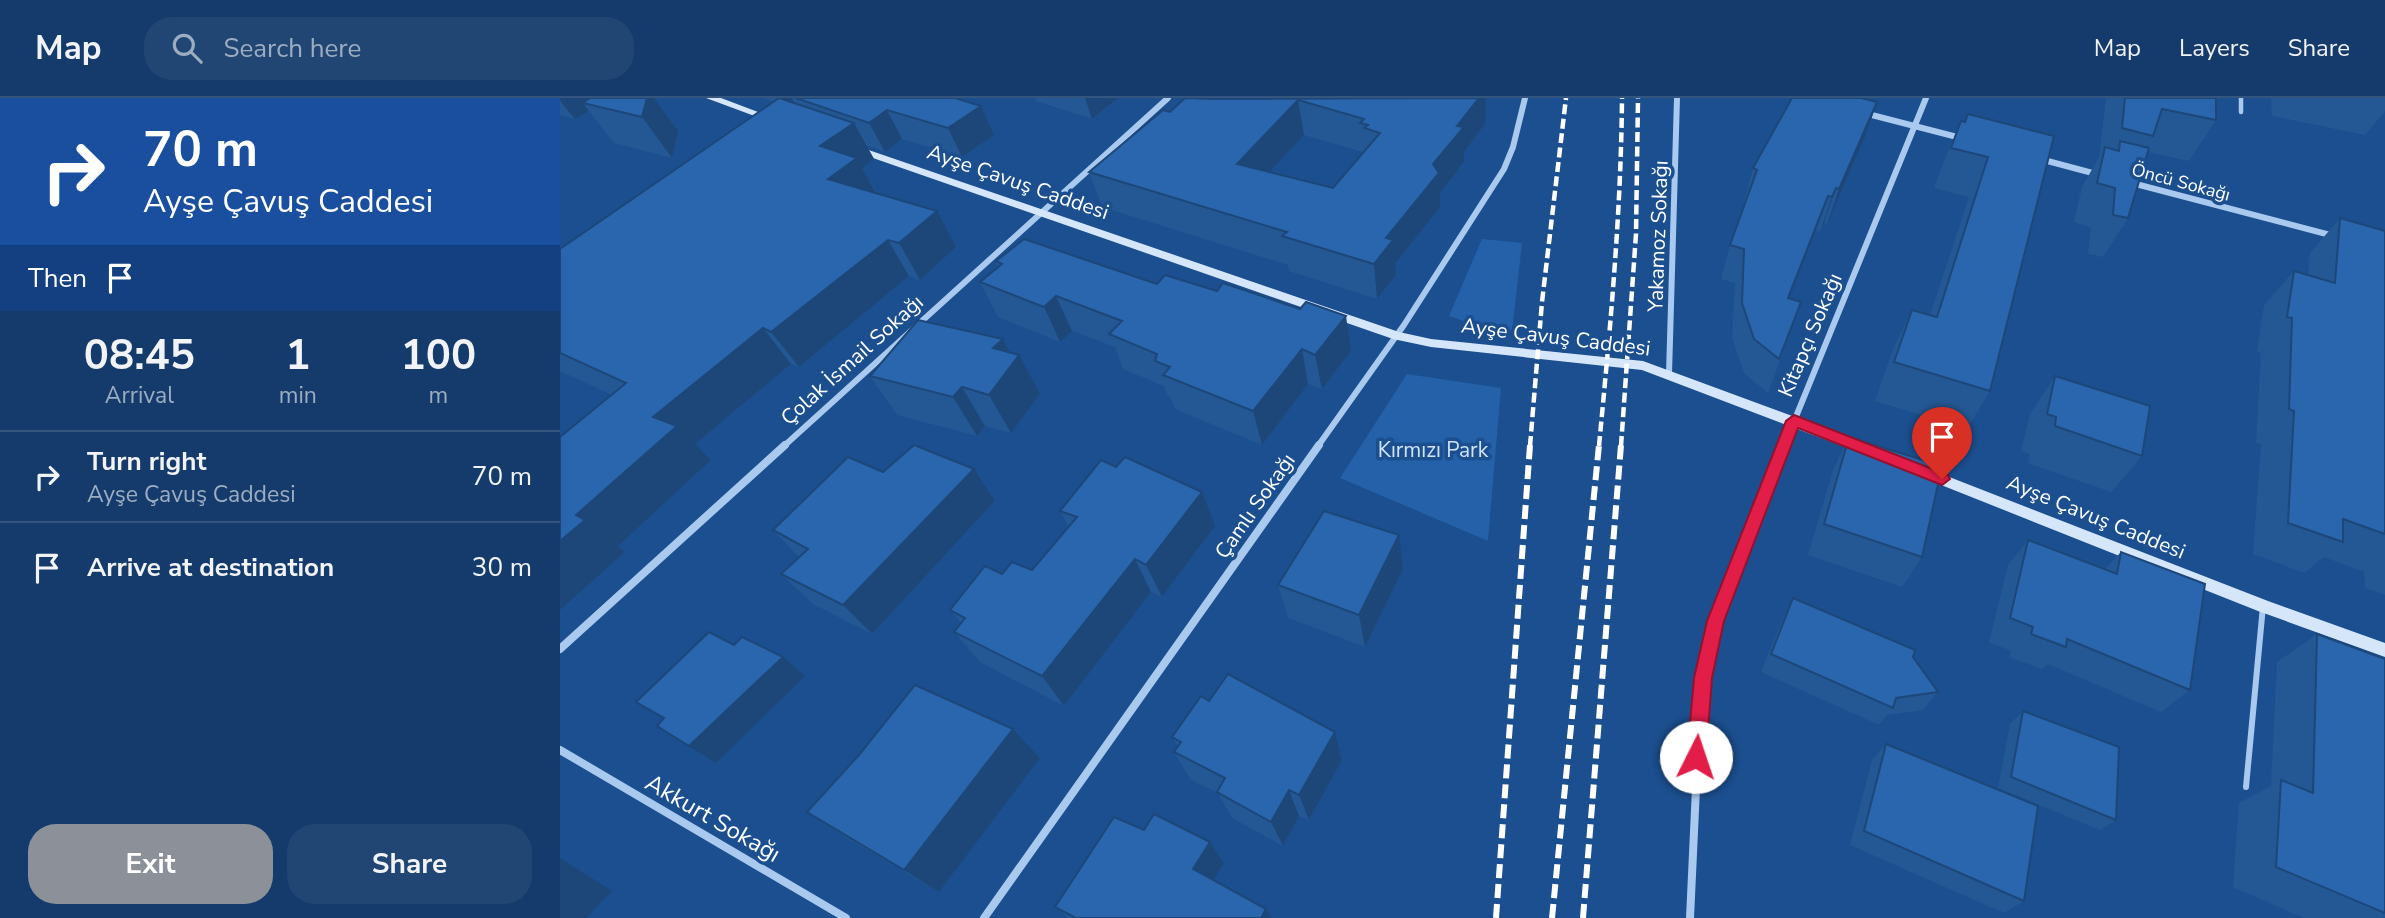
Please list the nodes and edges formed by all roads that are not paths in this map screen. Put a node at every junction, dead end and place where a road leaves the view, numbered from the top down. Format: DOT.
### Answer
graph roads {
  1 [pos="711,98"];
  2 [pos="1168,98"];
  3 [pos="1525,98"];
  4 [pos="1677,98"];
  5 [pos="1926,98"];
  6 [pos="2241,98"];
  7 [pos="1855,111"];
  8 [pos="2241,112"];
  9 [pos="776,121"];
  10 [pos="789,125"];
  11 [pos="1916,126"];
  12 [pos="765,128"];
  13 [pos="1969,141"];
  14 [pos="842,144"];
  15 [pos="2036,158"];
  16 [pos="2104,176"];
  17 [pos="2130,183"];
  18 [pos="1040,212"];
  19 [pos="2345,239"];
  20 [pos="1397,336"];
  21 [pos="1669,374"];
  22 [pos="1794,421"];
  23 [pos="1883,456"];
  24 [pos="1908,466"];
  25 [pos="2263,606"];
  26 [pos="560,649"];
  27 [pos="2385,650"];
  28 [pos="560,750"];
  29 [pos="2246,787"];
  30 [pos="846,918"];
  31 [pos="984,918"];
  32 [pos="1690,918"];
  1 -- 9 [label="street"];
  2 -- 18 [label="street, Çolak İsmail Sokağı"];
  3 -- 20 [label="street, Çamlı Sokağı"];
  4 -- 21 [label="street, Yakamoz Sokağı"];
  5 -- 11 [label="street, Kitapçı Sokağı"];
  6 -- 8 [label="lane"];
  7 -- 11 [label="street"];
  9 -- 10 [label="street"];
  9 -- 12 [label="street"];
  11 -- 13 [label="street"];
  11 -- 22 [label="street, Kitapçı Sokağı"];
  14 -- 18 [label="street, Ayşe Çavuş Caddesi"];
  15 -- 16 [label="street, Öncü Sokağı"];
  17 -- 19 [label="street, Öncü Sokağı"];
  18 -- 20 [label="street, Ayşe Çavuş Caddesi"];
  18 -- 26 [label="street, Çolak İsmail Sokağı"];
  20 -- 21 [label="street, Ayşe Çavuş Caddesi"];
  20 -- 31 [label="street, Çamlı Sokağı"];
  21 -- 22 [label="street, Ayşe Çavuş Caddesi"];
  22 -- 23 [label="street, Ayşe Çavuş Caddesi"];
  22 -- 32 [label="street, Kitapçı Sokağı"];
  24 -- 25 [label="street, Ayşe Çavuş Caddesi"];
  25 -- 27 [label="street, Ayşe Çavuş Caddesi"];
  25 -- 29 [label="lane"];
  28 -- 30 [label="street, Akkurt Sokağı"];
}
